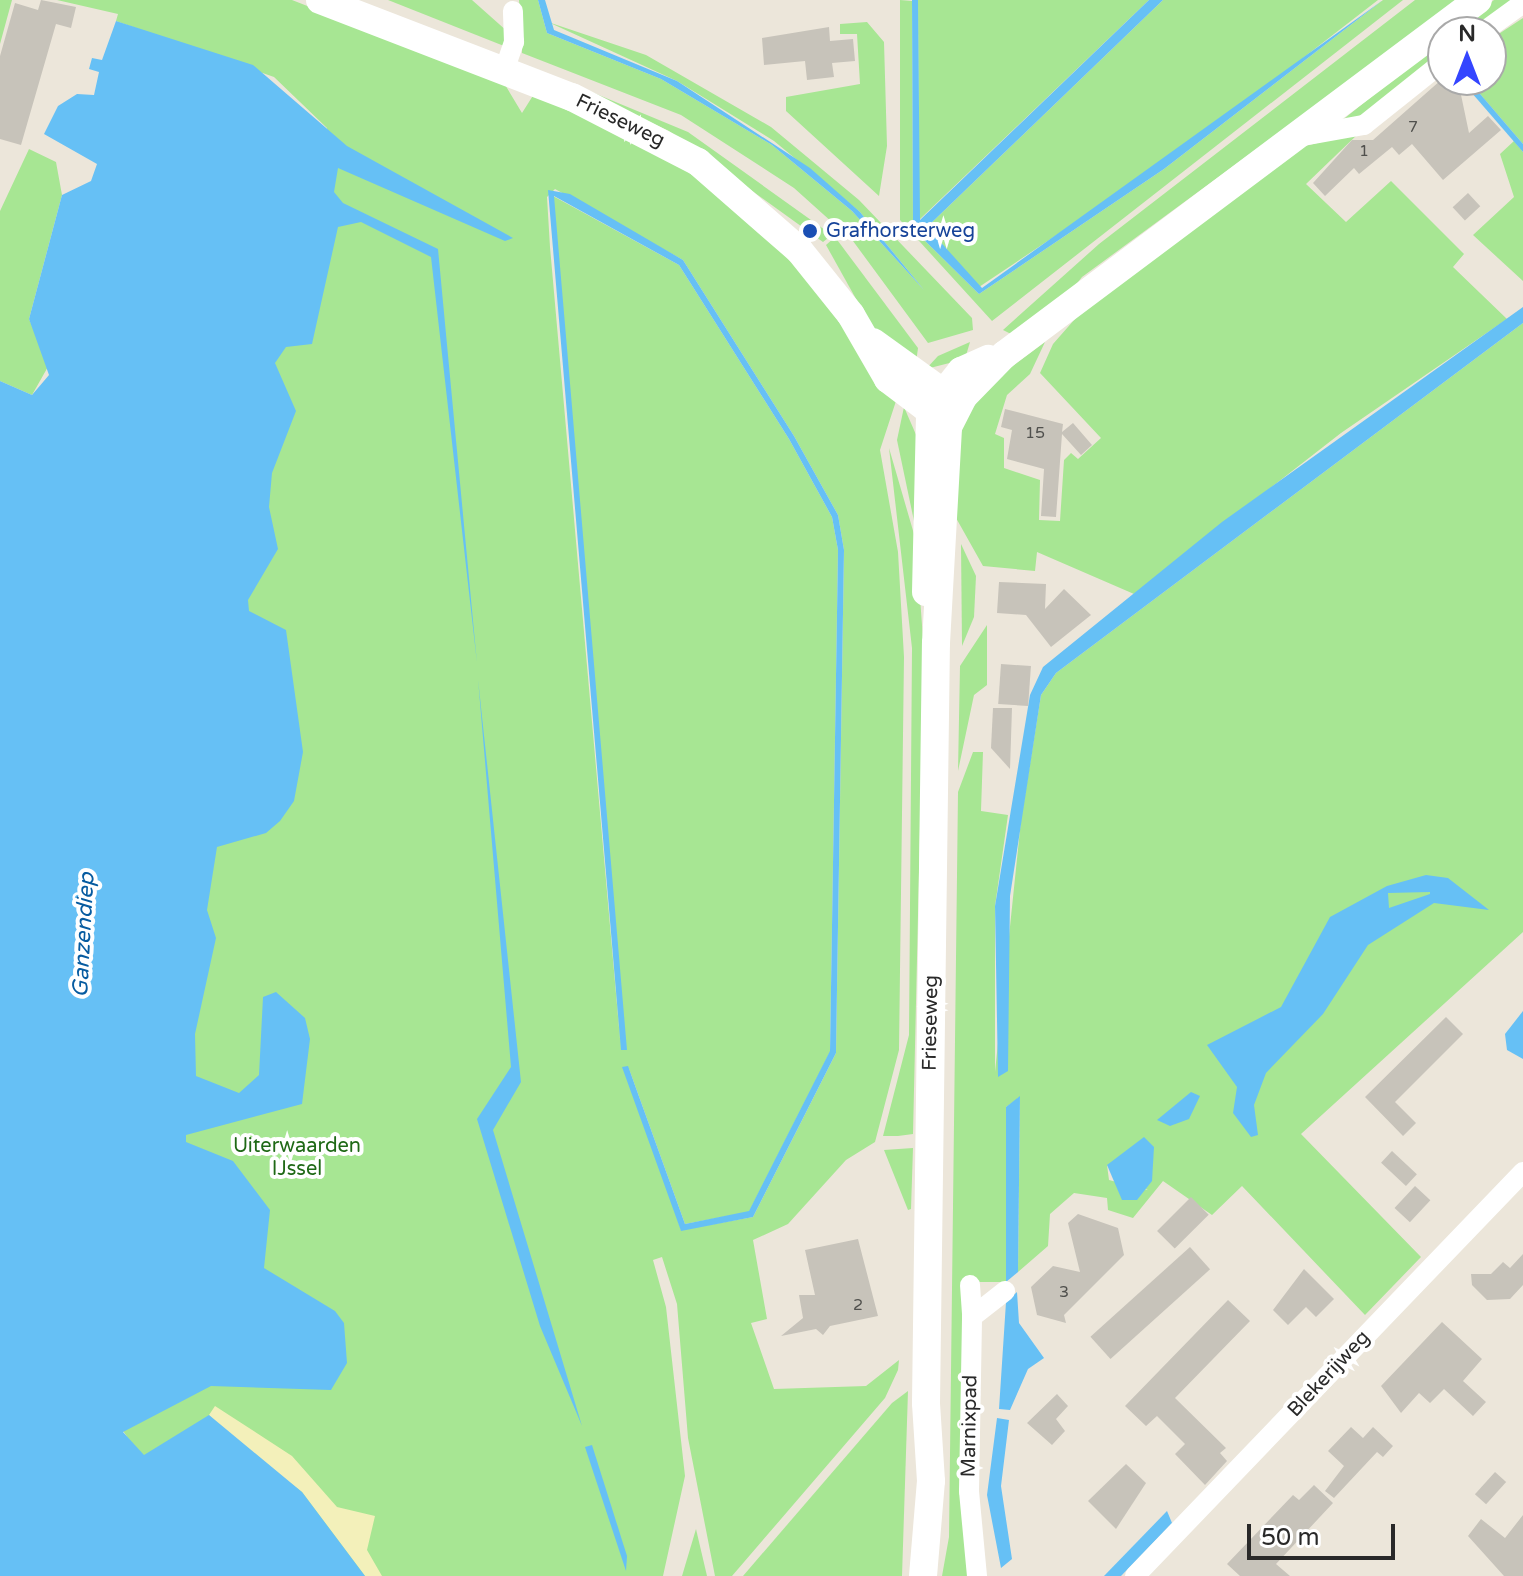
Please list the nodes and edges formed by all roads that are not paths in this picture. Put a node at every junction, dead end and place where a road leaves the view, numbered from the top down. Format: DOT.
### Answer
graph roads {
  1 [pos="320,0"];
  2 [pos="1478,0"];
  3 [pos="1523,3"];
  4 [pos="513,11"];
  5 [pos="1505,16"];
  6 [pos="504,71"];
  7 [pos="1427,75"];
  8 [pos="1297,137"];
  9 [pos="941,406"];
  10 [pos="1523,1172"];
  11 [pos="970,1285"];
  12 [pos="1005,1291"];
  13 [pos="972,1317"];
  14 [pos="926,1403"];
  15 [pos="907,1576"];
  16 [pos="923,1576"];
  17 [pos="977,1576"];
  18 [pos="1135,1576"];
  1 -- 6 [label="main road, Frieseweg"];
  2 -- 8 [label="main road"];
  3 -- 5 [label="street"];
  4 -- 6 [label="street"];
  6 -- 9 [label="main road, Frieseweg"];
  7 -- 8 [label="street"];
  8 -- 9 [label="main road"];
  9 -- 14 [label="main road, Frieseweg"];
  10 -- 18 [label="street, Blekerijweg"];
  11 -- 13 [label="street"];
  12 -- 13 [label="street"];
  13 -- 17 [label="street, Marnixpad"];
  14 -- 15 [label="main road, Frieseweg"];
  14 -- 16 [label="main road, Frieseweg"];
}
